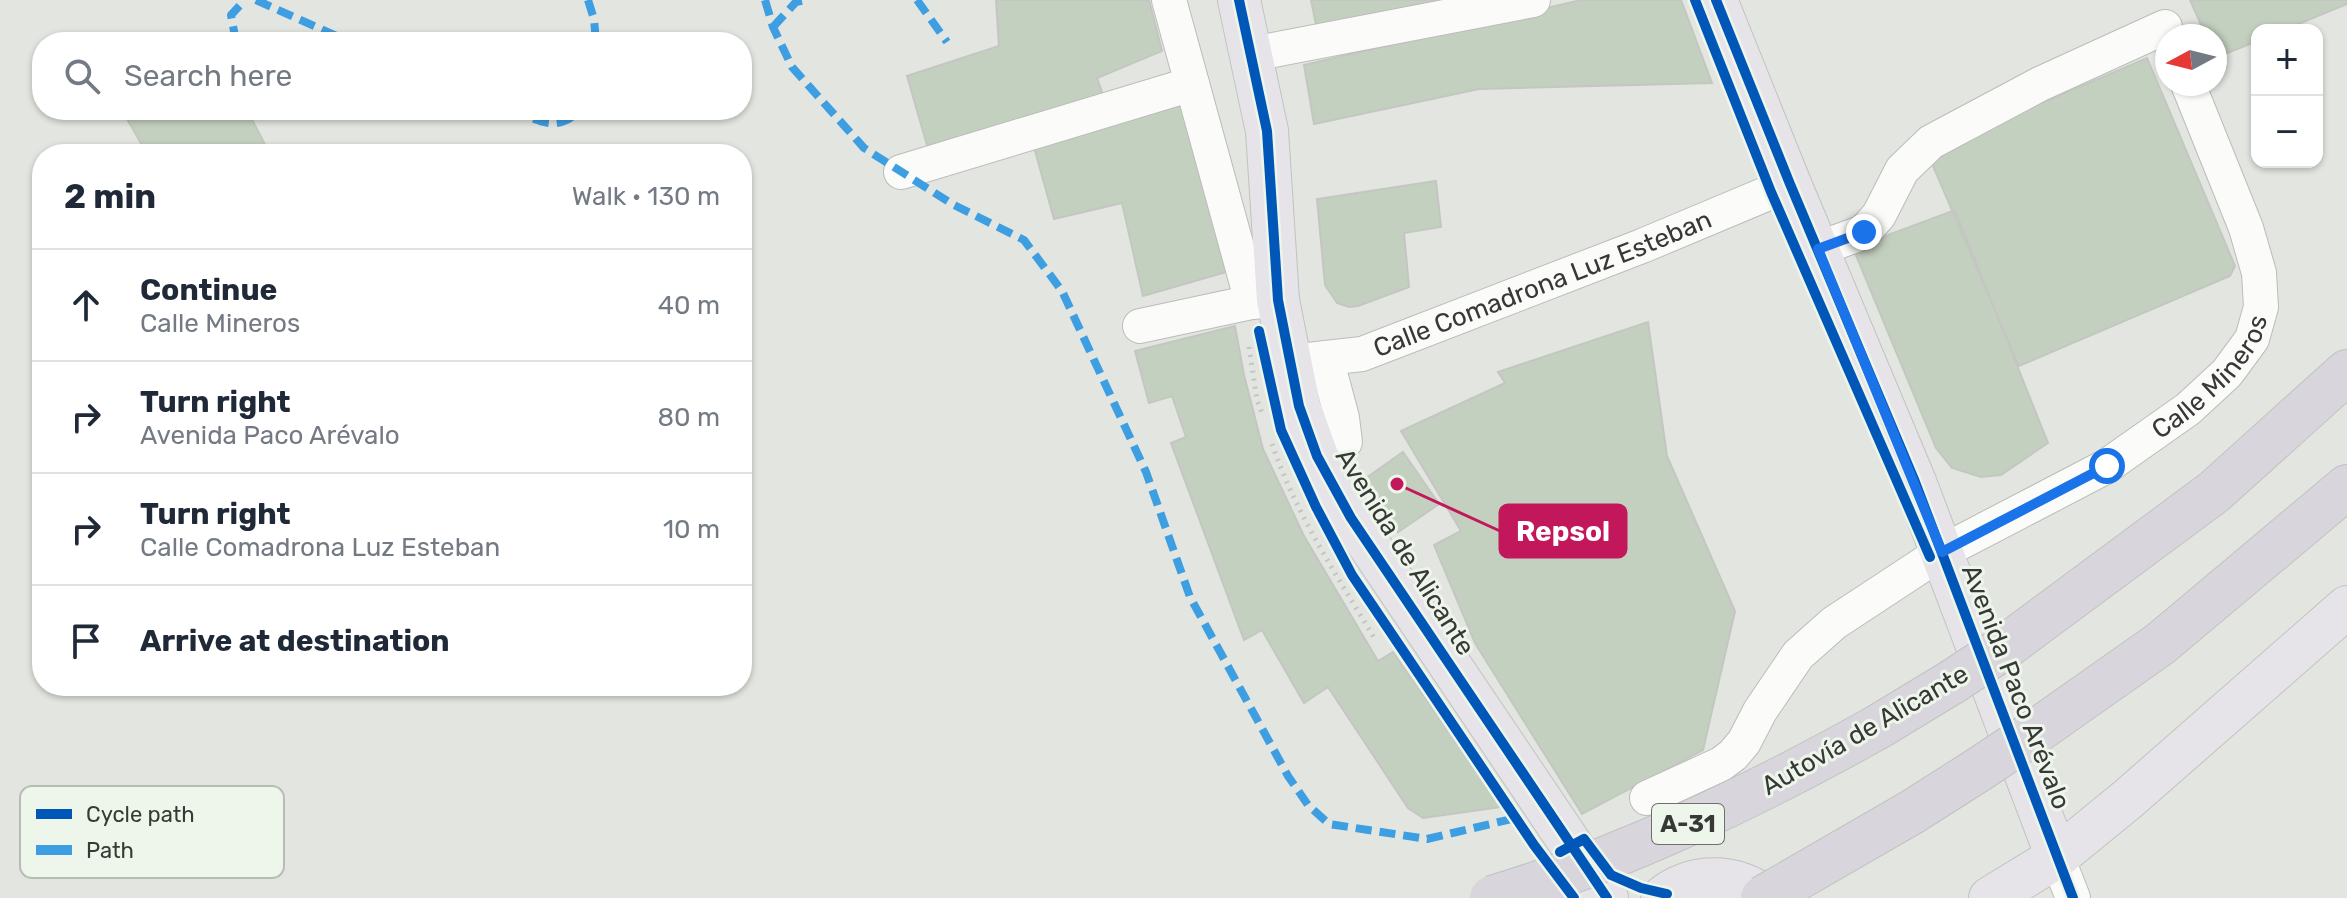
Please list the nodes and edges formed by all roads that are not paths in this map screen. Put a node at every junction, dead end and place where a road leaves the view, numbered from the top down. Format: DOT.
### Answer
graph roads {
  1 [pos="1169,0"];
  2 [pos="1239,0"];
  3 [pos="1265,0"];
  4 [pos="1533,0"];
  5 [pos="1716,0"];
  6 [pos="2163,21"];
  7 [pos="1263,52"];
  8 [pos="1192,84"];
  9 [pos="2193,96"];
  10 [pos="1267,131"];
  11 [pos="901,172"];
  12 [pos="1790,184"];
  13 [pos="1818,249"];
  14 [pos="1265,301"];
  15 [pos="1140,326"];
  16 [pos="1308,360"];
  17 [pos="2347,372"];
  18 [pos="2347,487"];
  19 [pos="1942,552"];
  20 [pos="2346,609"];
  21 [pos="1647,798"];
  22 [pos="2057,857"];
  23 [pos="1492,898"];
  24 [pos="1607,898"];
  25 [pos="1662,898"];
  26 [pos="1765,898"];
  27 [pos="1990,898"];
  28 [pos="2073,898"];
  1 -- 8 [label="street"];
  2 -- 10 [label="main road, Avenida de Alicante"];
  3 -- 7 [label="main road, Avenida de Alicante"];
  4 -- 7 [label="street"];
  5 -- 12 [label="main road, Avenida Paco Arévalo"];
  6 -- 13 [label="street"];
  7 -- 10 [label="main road, Avenida de Alicante"];
  8 -- 11 [label="street"];
  8 -- 14 [label="street"];
  9 -- 19 [label="street, Calle Mineros"];
  10 -- 14 [label="main road, Avenida de Alicante"];
  12 -- 13 [label="main road, Avenida Paco Arévalo"];
  12 -- 16 [label="street, Calle Comadrona Luz Esteban"];
  13 -- 19 [label="main road, Avenida Paco Arévalo"];
  14 -- 15 [label="street"];
  14 -- 16 [label="main road, Avenida de Alicante"];
  16 -- 24 [label="main road, Avenida de Alicante"];
  17 -- 23 [label="highway, Autovía de Alicante / A-31, bridge"];
  18 -- 26 [label="highway, bridge"];
  19 -- 21 [label="street, Calle Mineros"];
  19 -- 22 [label="main road, Avenida Paco Arévalo"];
  20 -- 22 [label="main road"];
  22 -- 27 [label="main road"];
  22 -- 28 [label="street"];
  25 -- 26 [label="main road"];
}
